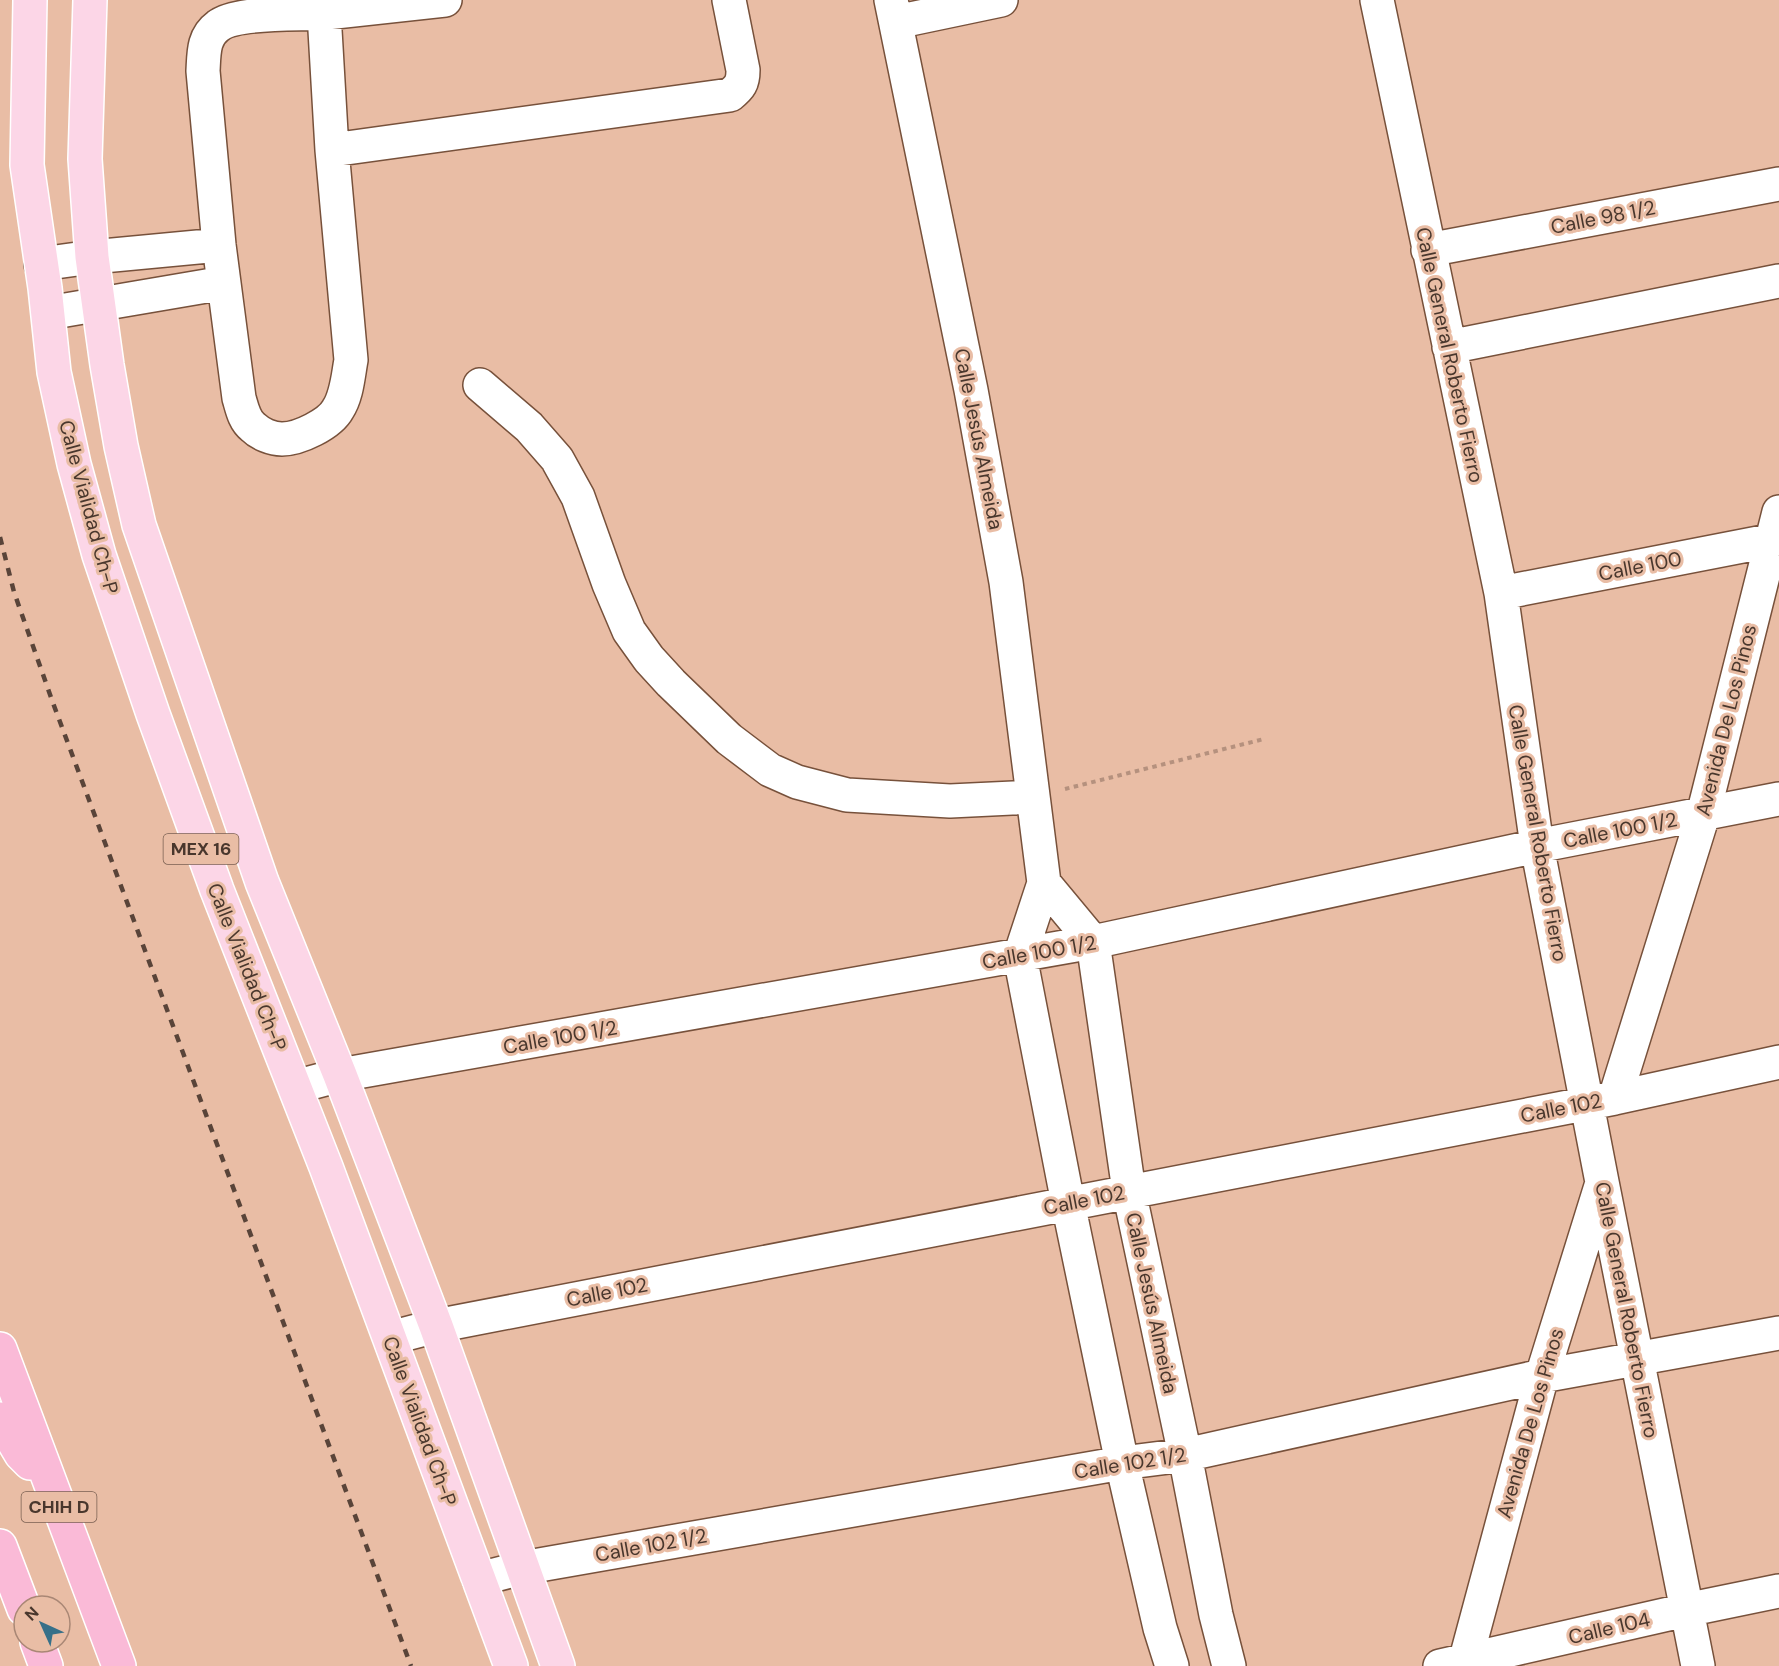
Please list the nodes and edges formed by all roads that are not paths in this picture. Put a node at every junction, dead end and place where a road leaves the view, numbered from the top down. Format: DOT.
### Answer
graph roads {
  1 [pos="30,0"];
  2 [pos="90,0"];
  3 [pos="445,0"];
  4 [pos="729,0"];
  5 [pos="1001,0"];
  6 [pos="1377,0"];
  7 [pos="893,11"];
  8 [pos="324,13"];
  9 [pos="332,150"];
  10 [pos="1779,184"];
  11 [pos="219,245"];
  12 [pos="1428,250"];
  13 [pos="92,257"];
  14 [pos="42,264"];
  15 [pos="1779,281"];
  16 [pos="224,283"];
  17 [pos="100,304"];
  18 [pos="48,313"];
  19 [pos="1449,347"];
  20 [pos="480,385"];
  21 [pos="1776,531"];
  22 [pos="1501,593"];
  23 [pos="1032,797"];
  24 [pos="1779,799"];
  25 [pos="1703,815"];
  26 [pos="1537,846"];
  27 [pos="1044,883"];
  28 [pos="1093,942"];
  29 [pos="1020,956"];
  30 [pos="1779,1062"];
  31 [pos="340,1075"];
  32 [pos="295,1087"];
  33 [pos="1601,1100"];
  34 [pos="1602,1182"];
  35 [pos="1128,1191"];
  36 [pos="1068,1203"];
  37 [pos="436,1326"];
  38 [pos="1779,1333"];
  39 [pos="390,1338"];
  40 [pos="0,1349"];
  41 [pos="1638,1358"];
  42 [pos="1542,1376"];
  43 [pos="0,1419"];
  44 [pos="1185,1455"];
  45 [pos="1122,1463"];
  46 [pos="49,1481"];
  47 [pos="0,1546"];
  48 [pos="522,1568"];
  49 [pos="479,1579"];
  50 [pos="1779,1591"];
  51 [pos="18,1594"];
  52 [pos="1686,1610"];
  53 [pos="1457,1664"];
  54 [pos="118,1666"];
  55 [pos="511,1666"];
  56 [pos="558,1666"];
  57 [pos="1172,1666"];
  58 [pos="1229,1666"];
  59 [pos="1698,1666"];
  1 -- 14 [label="main road, Calle Vialidad Ch-P / MEX 16"];
  2 -- 13 [label="main road, MEX 16"];
  3 -- 8 [label="street"];
  4 -- 9 [label="street"];
  5 -- 7 [label="street"];
  6 -- 12 [label="street, Calle General Roberto Fierro"];
  7 -- 23 [label="street, Calle Jesús Almeida"];
  8 -- 9 [label="street"];
  8 -- 11 [label="street"];
  9 -- 16 [label="street"];
  10 -- 12 [label="street, Calle 98 1/2"];
  11 -- 13 [label="street"];
  11 -- 16 [label="street"];
  12 -- 19 [label="street, Calle General Roberto Fierro"];
  13 -- 14 [label="street"];
  13 -- 17 [label="main road, MEX 16"];
  14 -- 18 [label="main road, Calle Vialidad Ch-P / MEX 16"];
  15 -- 19 [label="street"];
  16 -- 17 [label="street"];
  17 -- 18 [label="street"];
  17 -- 31 [label="main road, MEX 16"];
  18 -- 32 [label="main road, Calle Vialidad Ch-P / MEX 16"];
  19 -- 22 [label="street, Calle General Roberto Fierro"];
  20 -- 23 [label="street"];
  21 -- 22 [label="street, Calle 100"];
  21 -- 25 [label="street, Avenida De Los Pinos"];
  22 -- 26 [label="street, Calle General Roberto Fierro"];
  23 -- 27 [label="street, Calle Jesús Almeida"];
  24 -- 25 [label="street, Calle 100 1/2"];
  25 -- 26 [label="street, Calle 100 1/2"];
  25 -- 33 [label="street, Avenida De Los Pinos"];
  26 -- 28 [label="street, Calle 100 1/2"];
  26 -- 33 [label="street, Calle General Roberto Fierro"];
  27 -- 28 [label="street"];
  27 -- 29 [label="street, Calle Jesús Almeida"];
  28 -- 29 [label="street, Calle 100 1/2"];
  28 -- 35 [label="street, Calle Jesús Almeida"];
  29 -- 31 [label="street, Calle 100 1/2"];
  29 -- 36 [label="street, Calle Jesús Almeida"];
  30 -- 33 [label="street, Calle 102"];
  31 -- 32 [label="street, Calle 100 1/2"];
  31 -- 37 [label="main road, MEX 16"];
  32 -- 39 [label="main road, Calle Vialidad Ch-P / MEX 16"];
  33 -- 34 [label="street, Calle General Roberto Fierro"];
  33 -- 35 [label="street, Calle 102"];
  34 -- 41 [label="street, Calle General Roberto Fierro"];
  34 -- 42 [label="street, Avenida De Los Pinos"];
  35 -- 36 [label="street, Calle 102"];
  35 -- 44 [label="street, Calle Jesús Almeida"];
  36 -- 37 [label="street, Calle 102"];
  36 -- 45 [label="street, Calle Jesús Almeida"];
  37 -- 39 [label="street, Calle 102"];
  37 -- 48 [label="main road, MEX 16"];
  38 -- 41 [label="street, Calle 102 1/2"];
  39 -- 49 [label="main road, Calle Vialidad Ch-P / MEX 16"];
  40 -- 46 [label="highway, CHIH D"];
  41 -- 42 [label="street, Calle 102 1/2"];
  41 -- 52 [label="street, Calle General Roberto Fierro"];
  42 -- 44 [label="street, Calle 102 1/2"];
  42 -- 53 [label="street, Avenida De Los Pinos"];
  43 -- 46 [label="highway"];
  44 -- 45 [label="street, Calle 102 1/2"];
  44 -- 58 [label="street, Calle Jesús Almeida"];
  45 -- 48 [label="street, Calle 102 1/2"];
  45 -- 57 [label="street, Calle Jesús Almeida"];
  46 -- 54 [label="highway, CHIH D"];
  47 -- 51 [label="highway"];
  48 -- 49 [label="street, Calle 102 1/2"];
  48 -- 56 [label="main road, MEX 16"];
  49 -- 55 [label="main road, Calle Vialidad Ch-P / MEX 16"];
  50 -- 52 [label="street, Calle 104"];
  52 -- 53 [label="street, Calle 104"];
  52 -- 59 [label="street, Calle General Roberto Fierro"];
}
